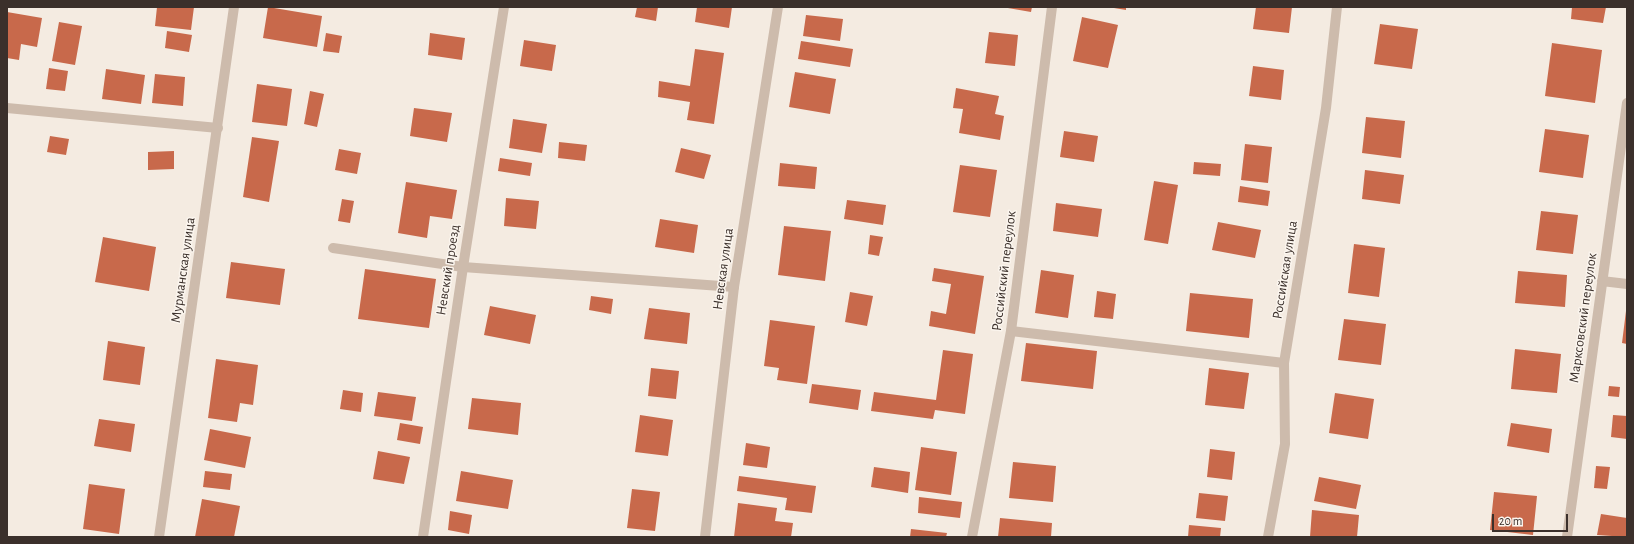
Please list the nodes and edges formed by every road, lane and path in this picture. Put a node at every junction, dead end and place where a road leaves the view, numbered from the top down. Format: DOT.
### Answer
graph roads {
  1 [pos="234,7"];
  2 [pos="504,7"];
  3 [pos="778,7"];
  4 [pos="1052,7"];
  5 [pos="1337,7"];
  6 [pos="1627,103"];
  7 [pos="7,108"];
  8 [pos="218,128"];
  9 [pos="333,248"];
  10 [pos="463,267"];
  11 [pos="1602,281"];
  12 [pos="1627,284"];
  13 [pos="734,287"];
  14 [pos="1011,331"];
  15 [pos="1284,363"];
  16 [pos="159,537"];
  17 [pos="423,537"];
  18 [pos="705,537"];
  19 [pos="972,537"];
  20 [pos="1268,537"];
  21 [pos="1567,537"];
  1 -- 8 [label="street, Мурманская улица"];
  2 -- 10 [label="street, Невский проезд"];
  3 -- 13 [label="street, Невская улица"];
  4 -- 14 [label="street, Российский переулок"];
  5 -- 15 [label="street, Российская улица"];
  6 -- 11 [label="street, Марксовский переулок"];
  7 -- 8 [label="street"];
  8 -- 16 [label="street, Мурманская улица"];
  9 -- 10 [label="street"];
  10 -- 13 [label="street"];
  10 -- 17 [label="street, Невский проезд"];
  11 -- 12 [label="street"];
  11 -- 21 [label="street, Марксовский переулок"];
  13 -- 18 [label="street, Невская улица"];
  14 -- 15 [label="street"];
  14 -- 19 [label="street, Российский переулок"];
  15 -- 20 [label="street, Российская улица"];
}
